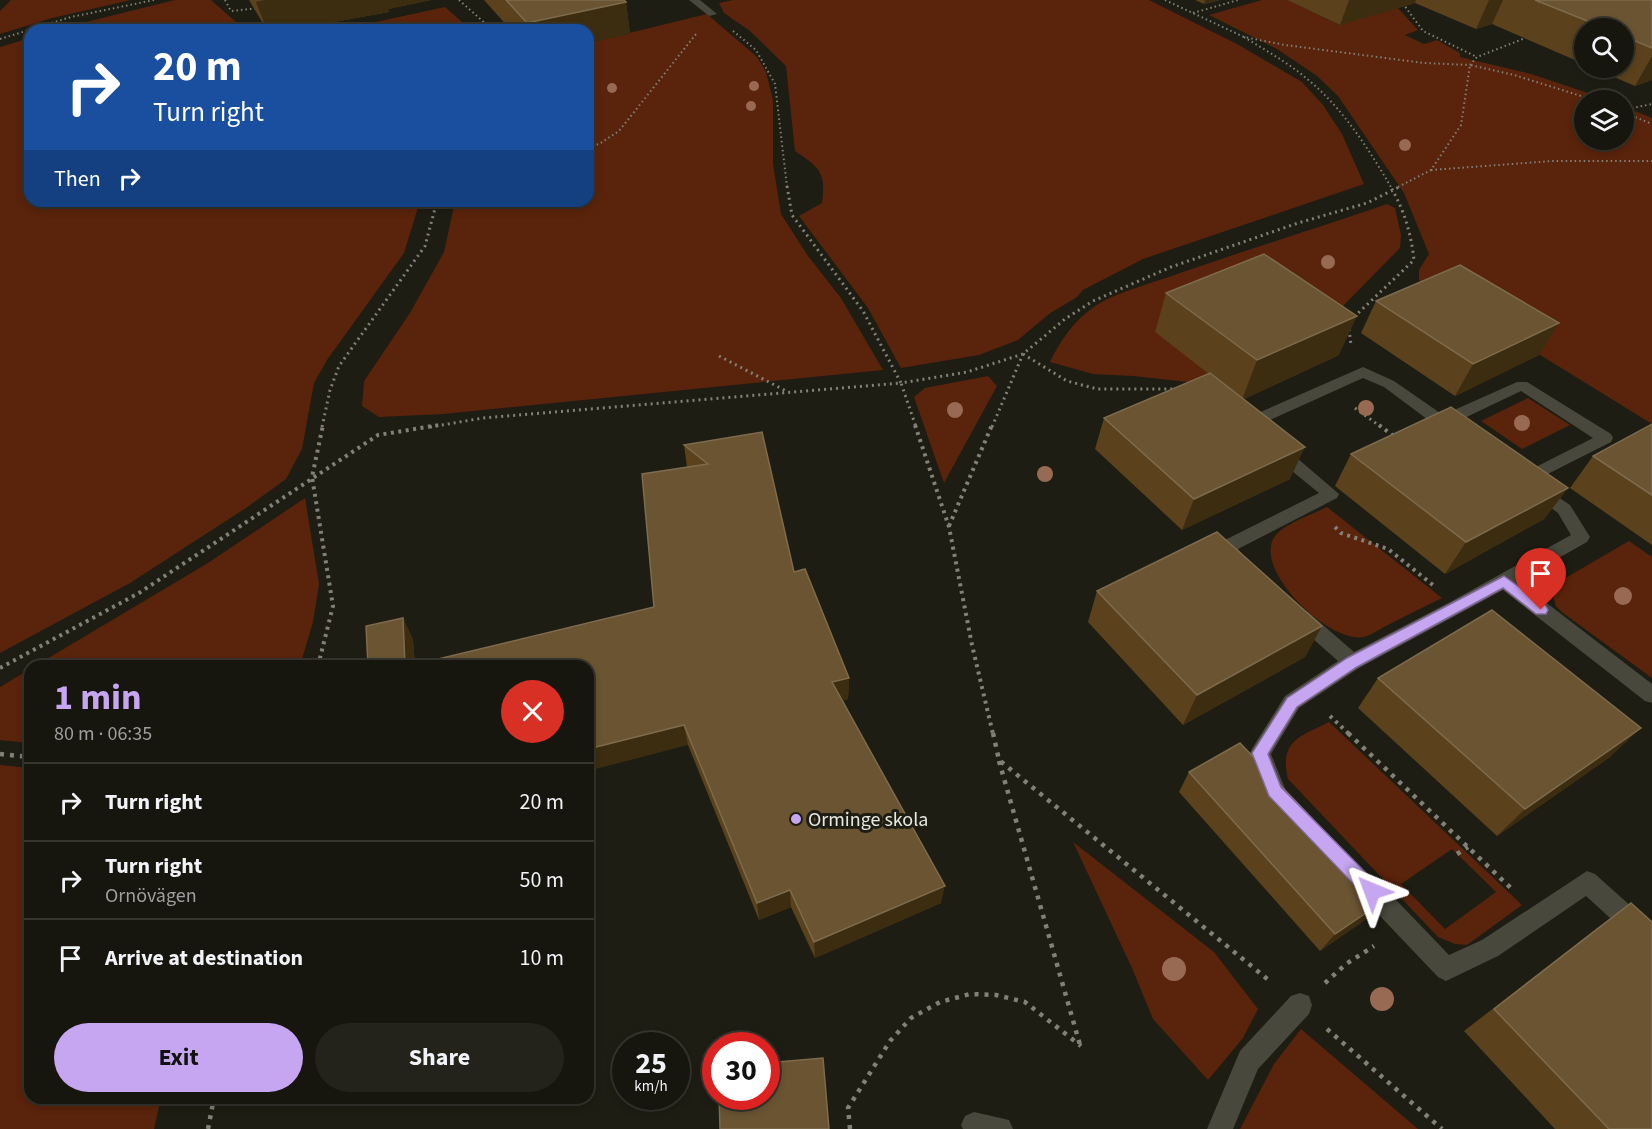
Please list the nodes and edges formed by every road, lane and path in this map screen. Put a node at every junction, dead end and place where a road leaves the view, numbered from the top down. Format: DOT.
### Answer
graph roads {
  1 [pos="154,0"];
  2 [pos="225,0"];
  3 [pos="459,0"];
  4 [pos="694,0"];
  5 [pos="1165,0"];
  6 [pos="1238,0"];
  7 [pos="1394,0"];
  8 [pos="270,6"];
  9 [pos="1193,13"];
  10 [pos="712,14"];
  11 [pos="49,24"];
  12 [pos="486,24"];
  13 [pos="24,32"];
  14 [pos="1531,36"];
  15 [pos="1244,37"];
  16 [pos="0,39"];
  17 [pos="1477,57"];
  18 [pos="1470,65"];
  19 [pos="1574,94"];
  20 [pos="1652,104"];
  21 [pos="1634,108"];
  22 [pos="1634,116"];
  23 [pos="1652,124"];
  24 [pos="594,145"];
  25 [pos="1652,161"];
  26 [pos="1431,170"];
  27 [pos="1392,190"];
  28 [pos="435,207"];
  29 [pos="1353,317"];
  30 [pos="1349,327"];
  31 [pos="1023,354"];
  32 [pos="719,356"];
  33 [pos="1363,372"];
  34 [pos="901,382"];
  35 [pos="1328,388"];
  36 [pos="1179,389"];
  37 [pos="789,393"];
  38 [pos="1443,422"];
  39 [pos="1470,441"];
  40 [pos="1385,443"];
  41 [pos="312,477"];
  42 [pos="1308,505"];
  43 [pos="949,527"];
  44 [pos="1250,571"];
  45 [pos="1504,581"];
  46 [pos="1459,606"];
  47 [pos="1293,609"];
  48 [pos="320,660"];
  49 [pos="1352,662"];
  50 [pos="0,669"];
  51 [pos="1306,693"];
  52 [pos="1652,695"];
  53 [pos="0,754"];
  54 [pos="24,757"];
  55 [pos="999,760"];
  56 [pos="1291,808"];
  57 [pos="1468,847"];
  58 [pos="1457,854"];
  59 [pos="1356,875"];
  60 [pos="1538,914"];
  61 [pos="1382,941"];
  62 [pos="1652,941"];
  63 [pos="1346,964"];
  64 [pos="1300,1005"];
  65 [pos="213,1104"];
  66 [pos="974,1125"];
  67 [pos="208,1129"];
  68 [pos="850,1129"];
  69 [pos="1000,1129"];
  70 [pos="1220,1129"];
  71 [pos="1442,1129"];
  1 -- 11 [label="path"];
  2 -- 8 [label="path"];
  3 -- 12 [label="path"];
  4 -- 10 [label="street"];
  5 -- 9 [label="path"];
  6 -- 9 [label="path"];
  7 -- 17 [label="path"];
  9 -- 15 [label="path"];
  10 -- 24 [label="path"];
  10 -- 34 [label="path"];
  13 -- 16 [label="path"];
  14 -- 17 [label="path"];
  15 -- 18 [label="path"];
  15 -- 27 [label="path"];
  17 -- 18 [label="path"];
  18 -- 19 [label="path"];
  18 -- 26 [label="path"];
  20 -- 21 [label="path"];
  22 -- 23 [label="path"];
  25 -- 26 [label="path"];
  26 -- 27 [label="path"];
  27 -- 29 [label="path"];
  27 -- 31 [label="path"];
  28 -- 41 [label="path"];
  30 -- 33 [label="path"];
  31 -- 34 [label="path"];
  31 -- 36 [label="path"];
  31 -- 43 [label="path"];
  32 -- 37 [label="path"];
  33 -- 35 [label="street"];
  33 -- 38 [label="street"];
  34 -- 37 [label="path"];
  34 -- 43 [label="path"];
  35 -- 40 [label="path"];
  35 -- 42 [label="street"];
  37 -- 41 [label="path"];
  38 -- 39 [label="street"];
  38 -- 45 [label="street"];
  41 -- 48 [label="path"];
  41 -- 50 [label="path"];
  42 -- 44 [label="street"];
  42 -- 46 [label="path"];
  43 -- 55 [label="path"];
  45 -- 46 [label="street"];
  45 -- 52 [label="street"];
  46 -- 49 [label="street"];
  47 -- 49 [label="street"];
  49 -- 51 [label="street"];
  51 -- 56 [label="street"];
  51 -- 57 [label="path"];
  53 -- 54 [label="path"];
  55 -- 64 [label="path"];
  55 -- 68 [label="path"];
  57 -- 58 [label="path"];
  57 -- 60 [label="path"];
  59 -- 60 [label="street"];
  60 -- 62 [label="street"];
  61 -- 63 [label="path"];
  64 -- 70 [label="street"];
  64 -- 71 [label="path"];
  65 -- 67 [label="path"];
  66 -- 69 [label="street"];
}
